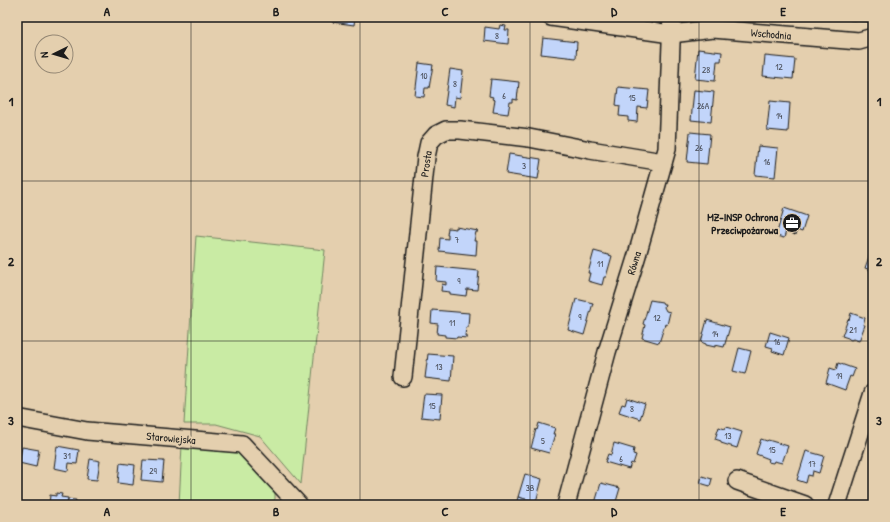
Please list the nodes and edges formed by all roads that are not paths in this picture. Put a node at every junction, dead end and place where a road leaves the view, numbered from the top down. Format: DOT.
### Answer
graph roads {
  1 [pos="551,17"];
  2 [pos="672,17"];
  3 [pos="671,34"];
  4 [pos="873,37"];
  5 [pos="663,162"];
  6 [pos="403,377"];
  7 [pos="873,393"];
  8 [pos="17,418"];
  9 [pos="737,481"];
  10 [pos="299,505"];
  11 [pos="566,505"];
  12 [pos="805,505"];
  13 [pos="836,505"];
  1 -- 3 [label="street, Wschodnia"];
  2 -- 3 [label="street, Równa"];
  3 -- 4 [label="street, Wschodnia"];
  3 -- 5 [label="street, Równa"];
  5 -- 6 [label="street, Prosta"];
  5 -- 11 [label="street, Równa"];
  7 -- 13 [label="street"];
  8 -- 10 [label="street, Starowiejska"];
  9 -- 12 [label="street"];
}
